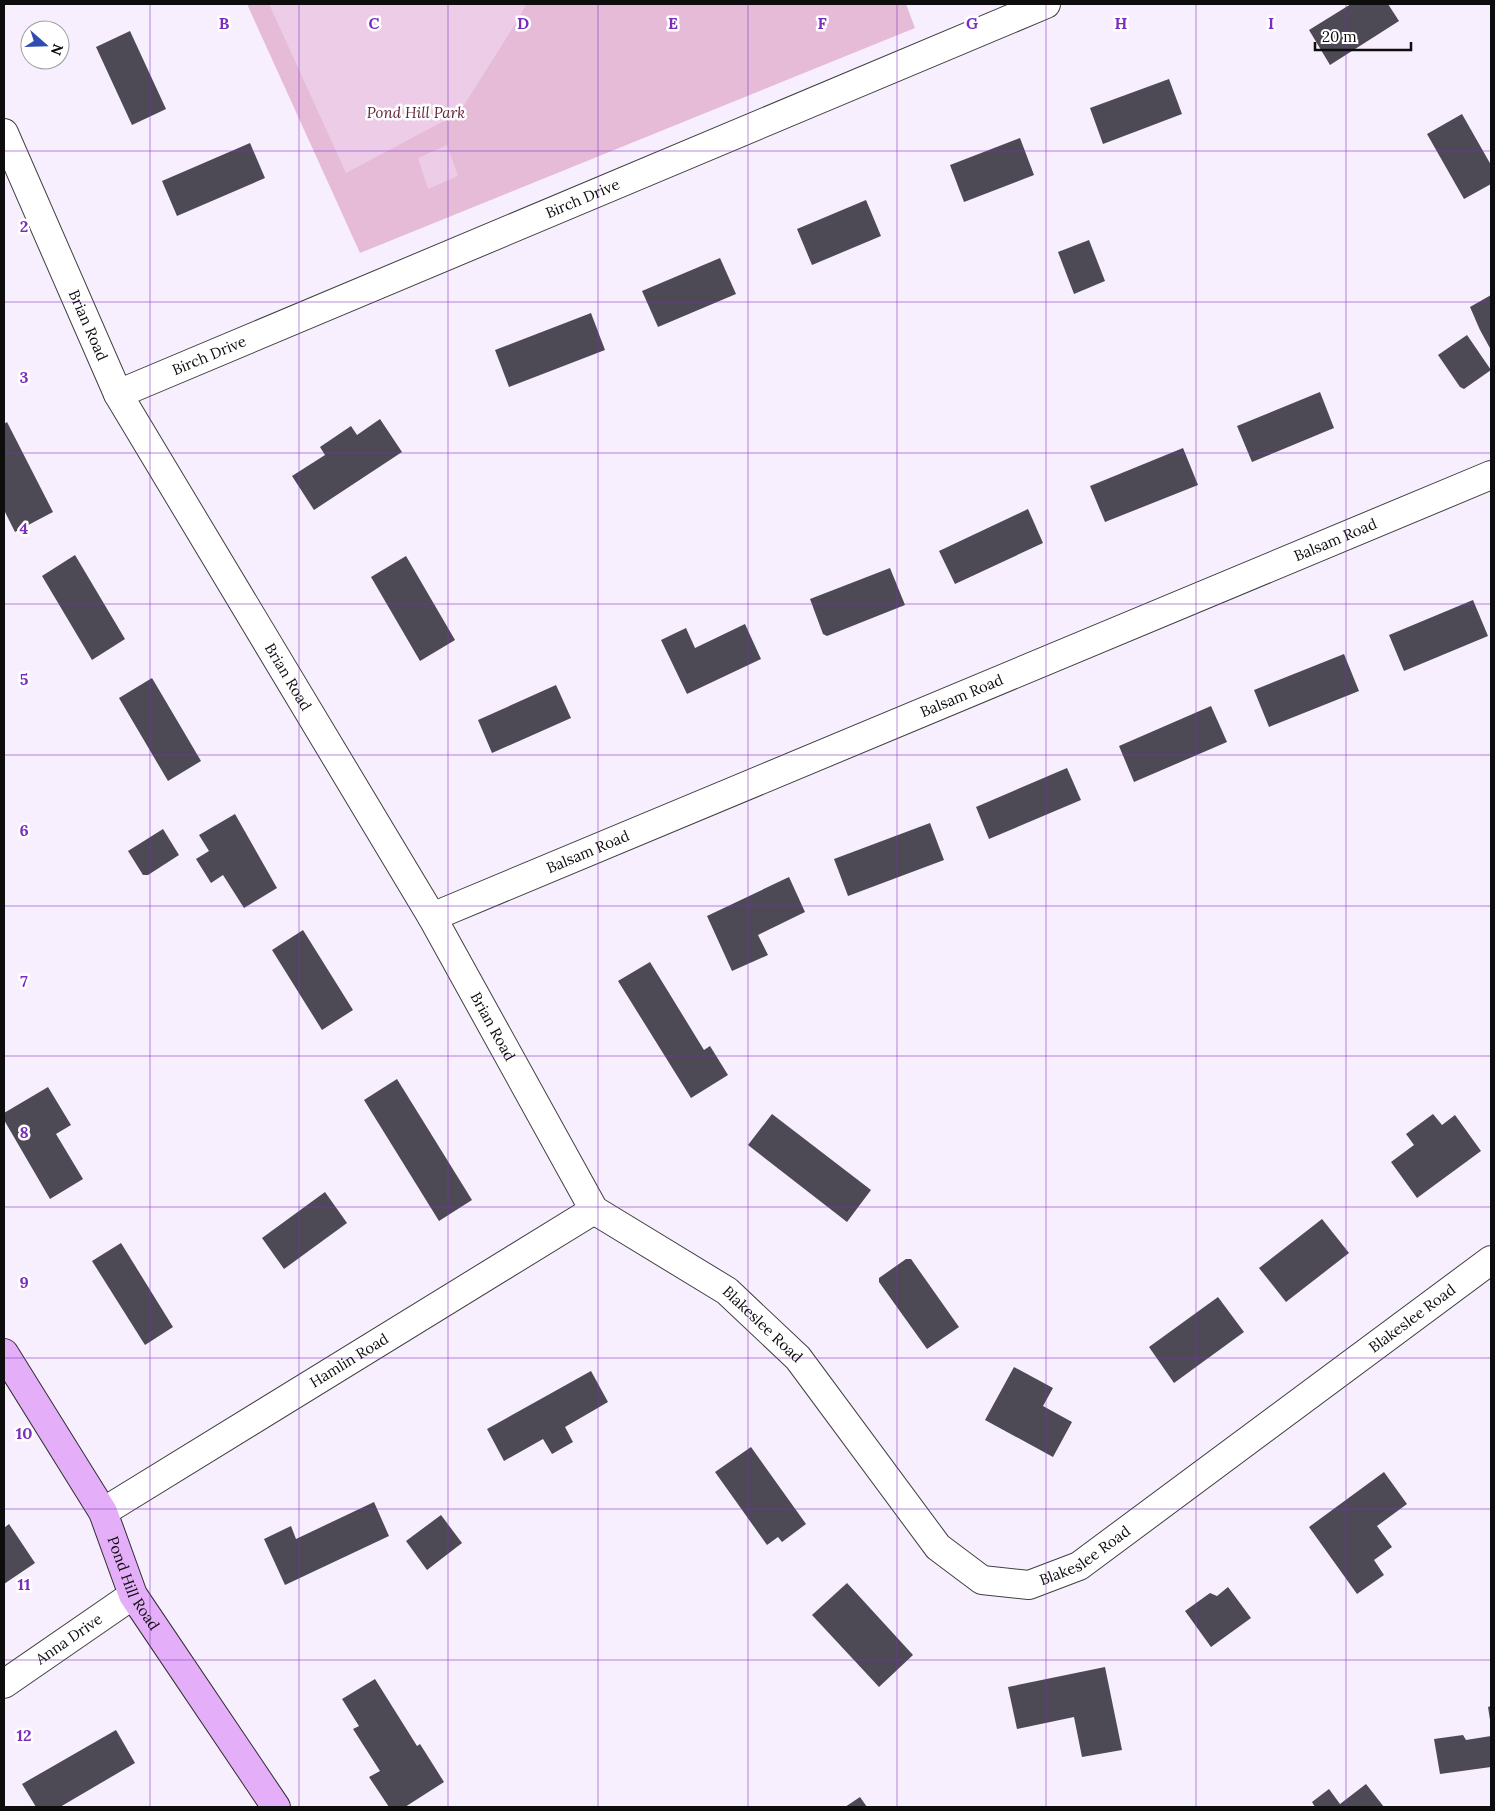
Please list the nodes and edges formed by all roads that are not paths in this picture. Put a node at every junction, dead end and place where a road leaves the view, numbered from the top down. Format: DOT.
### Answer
graph roads {
  1 [pos="1046,4"];
  2 [pos="4,133"];
  3 [pos="118,394"];
  4 [pos="1491,475"];
  5 [pos="432,917"];
  6 [pos="594,1210"];
  7 [pos="1491,1260"];
  8 [pos="4,1353"];
  9 [pos="103,1512"];
  10 [pos="133,1595"];
  11 [pos="4,1684"];
  12 [pos="276,1807"];
  1 -- 3 [label="street, Birch Drive"];
  2 -- 3 [label="street, Brian Road"];
  3 -- 5 [label="street, Brian Road"];
  4 -- 5 [label="street, Balsam Road"];
  5 -- 6 [label="street, Brian Road"];
  6 -- 7 [label="street, Blakeslee Road"];
  6 -- 9 [label="street, Hamlin Road"];
  8 -- 9 [label="main road, Pond Hill Road"];
  9 -- 10 [label="main road, Pond Hill Road"];
  10 -- 11 [label="street, Anna Drive"];
  10 -- 12 [label="main road, Pond Hill Road"];
}
